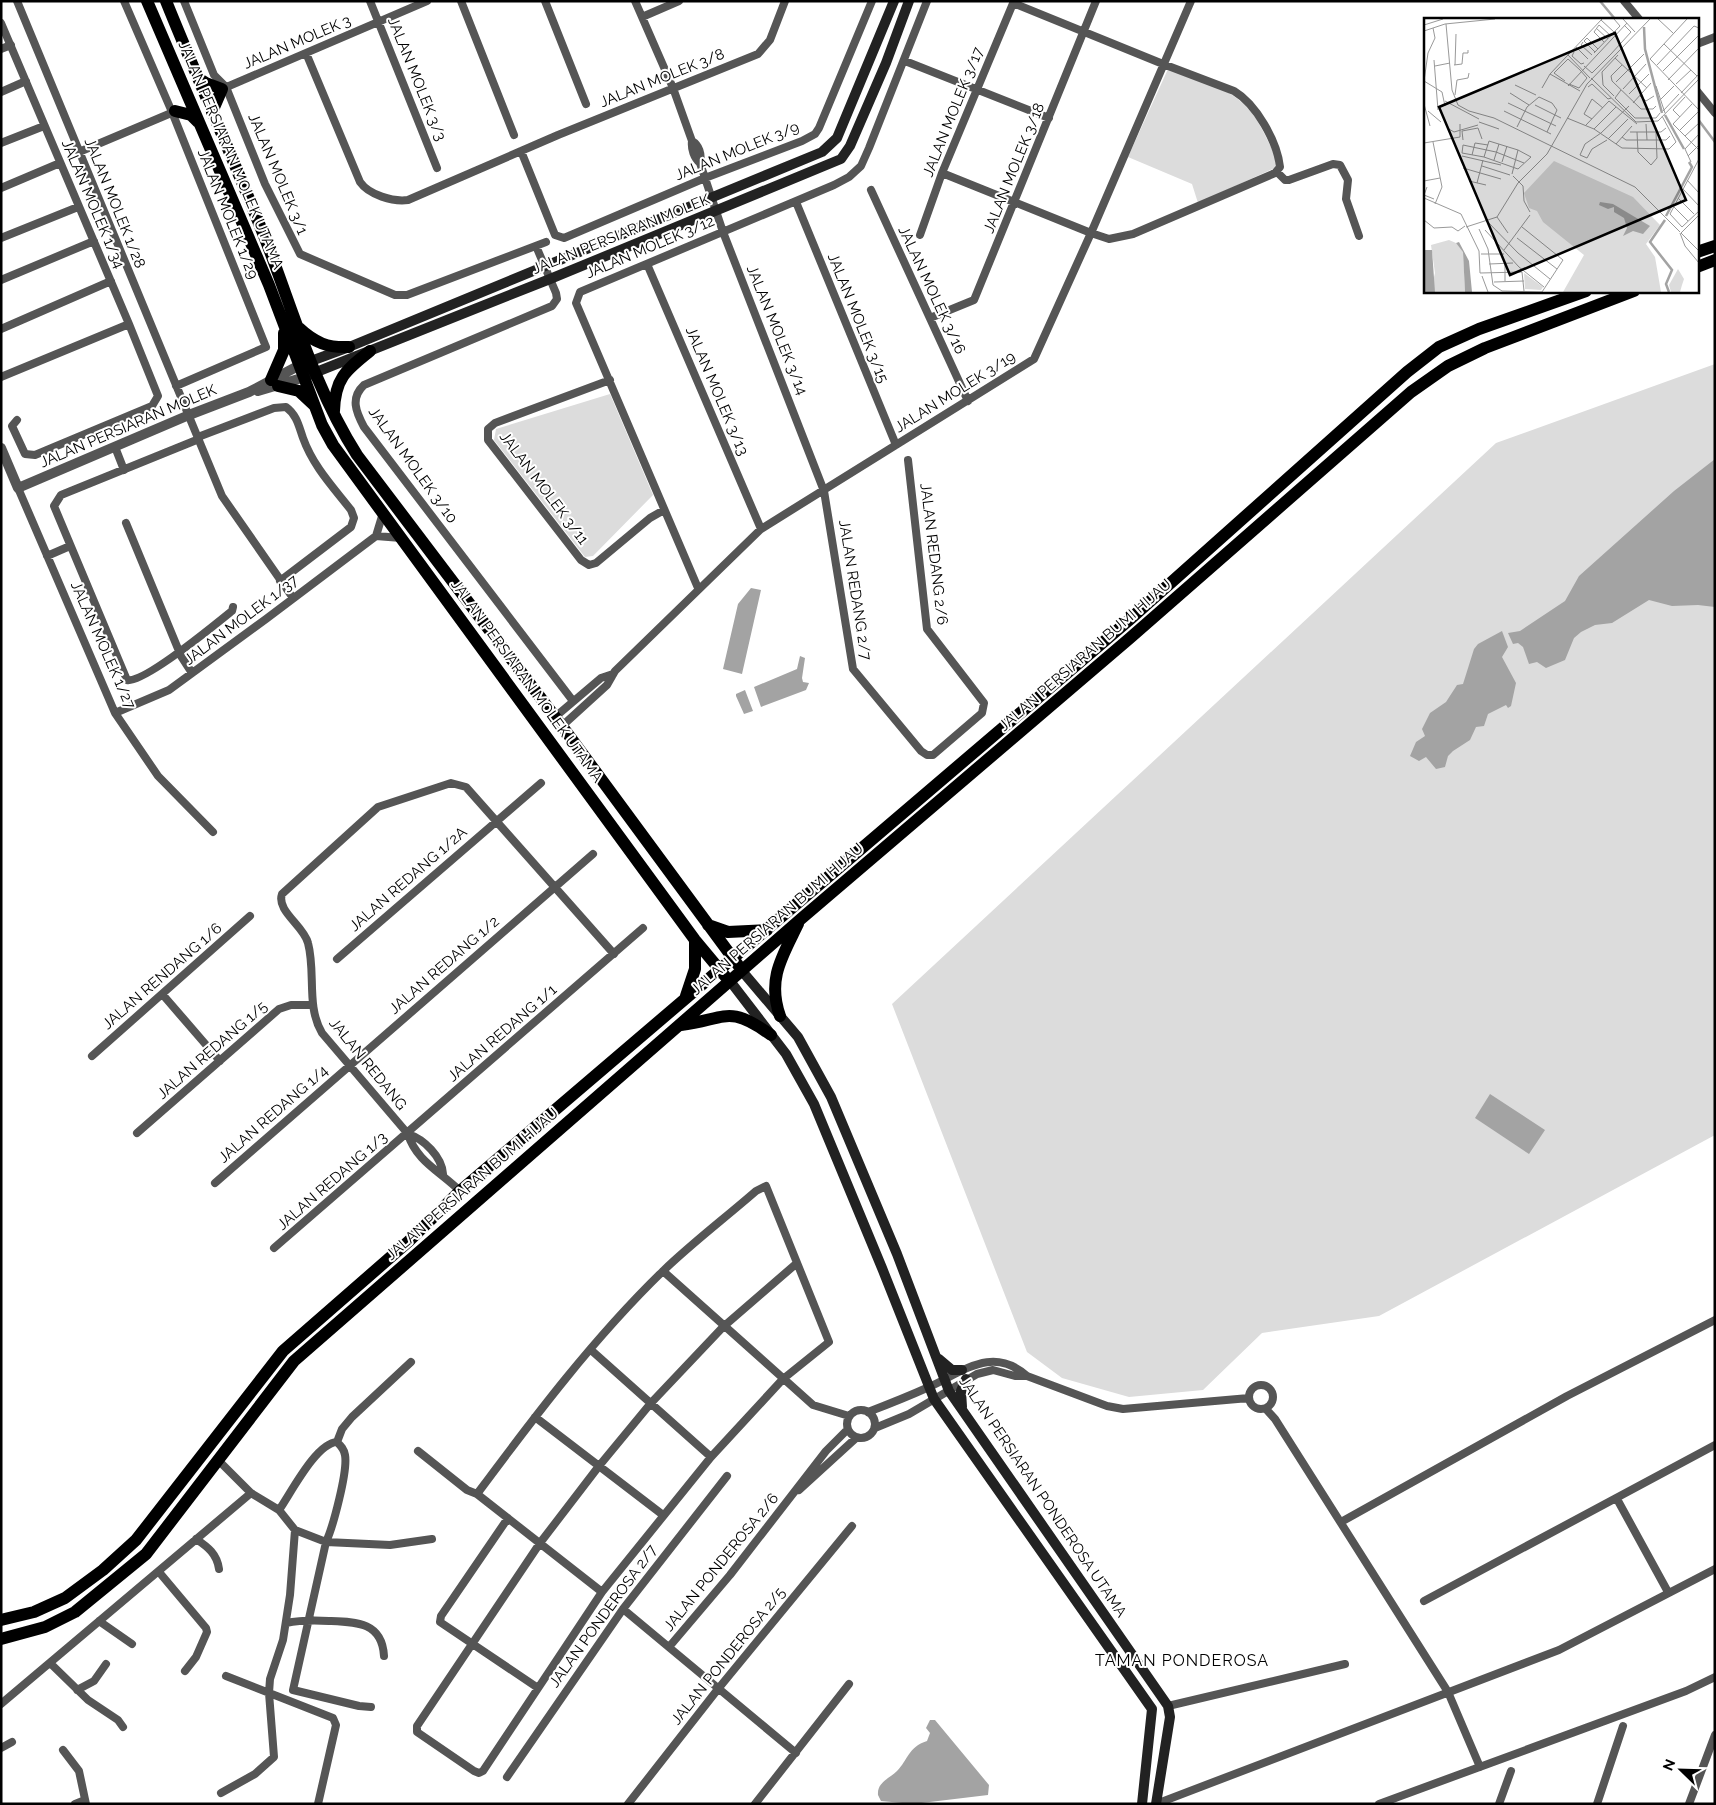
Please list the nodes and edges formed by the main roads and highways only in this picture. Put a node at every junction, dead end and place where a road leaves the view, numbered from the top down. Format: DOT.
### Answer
graph roads {
  1 [pos="147,1"];
  2 [pos="166,1"];
  3 [pos="894,1"];
  4 [pos="909,1"];
  5 [pos="198,78"];
  6 [pos="184,88"];
  7 [pos="206,97"];
  8 [pos="190,103"];
  9 [pos="212,112"];
  10 [pos="199,123"];
  11 [pos="1715,246"];
  12 [pos="1698,252"];
  13 [pos="1715,260"];
  14 [pos="1698,267"];
  15 [pos="1583,292"];
  16 [pos="1631,292"];
  17 [pos="289,323"];
  18 [pos="349,347"];
  19 [pos="370,350"];
  20 [pos="308,369"];
  21 [pos="315,407"];
  22 [pos="334,414"];
  23 [pos="1057,681"];
  24 [pos="1065,694"];
  25 [pos="975,749"];
  26 [pos="984,762"];
  27 [pos="802,918"];
  28 [pos="706,924"];
  29 [pos="767,930"];
  30 [pos="696,940"];
  31 [pos="733,959"];
  32 [pos="720,969"];
  33 [pos="742,971"];
  34 [pos="730,981"];
  35 [pos="684,1001"];
  36 [pos="780,1016"];
  37 [pos="681,1025"];
  38 [pos="771,1035"];
  39 [pos="512,1172"];
  40 [pos="460,1191"];
  41 [pos="440,1233"];
  42 [pos="938,1358"];
  43 [pos="964,1412"];
  44 [pos="1,1620"];
  45 [pos="1,1639"];
  46 [pos="1142,1804"];
  47 [pos="1156,1804"];
  1 -- 6 [label="main road, JALAN PERSIARAN MOLEK UTAMA"];
  2 -- 5 [label="main road, JALAN PERSIARAN MOLEK UTAMA"];
  3 -- 18 [label="main road, JALAN PERSIARAN MOLEK"];
  4 -- 19 [label="main road, JALAN PERSIARAN MOLEK"];
  5 -- 7 [label="main road, JALAN PERSIARAN MOLEK UTAMA"];
  5 -- 8 [label="main road"];
  5 -- 9 [label="main road"];
  6 -- 8 [label="main road, JALAN PERSIARAN MOLEK UTAMA"];
  6 -- 10 [label="main road"];
  7 -- 9 [label="main road, JALAN PERSIARAN MOLEK UTAMA"];
  7 -- 10 [label="main road"];
  8 -- 10 [label="main road, JALAN PERSIARAN MOLEK UTAMA"];
  9 -- 17 [label="main road, JALAN PERSIARAN MOLEK UTAMA"];
  10 -- 17 [label="main road, JALAN PERSIARAN MOLEK UTAMA"];
  11 -- 12 [label="main road"];
  13 -- 14 [label="main road"];
  15 -- 23 [label="main road, JALAN PERSIARAN BUMI HIJAU"];
  16 -- 24 [label="main road, JALAN PERSIARAN BUMI HIJAU"];
  17 -- 18 [label="main road"];
  17 -- 20 [label="main road"];
  17 -- 21 [label="main road"];
  18 -- 20 [label="main road, JALAN PERSIARAN MOLEK"];
  19 -- 20 [label="main road, JALAN PERSIARAN MOLEK"];
  19 -- 22 [label="main road"];
  20 -- 21 [label="main road, JALAN PERSIARAN MOLEK UTAMA"];
  20 -- 22 [label="main road, JALAN PERSIARAN MOLEK UTAMA"];
  21 -- 30 [label="main road, JALAN PERSIARAN MOLEK UTAMA"];
  22 -- 28 [label="main road, JALAN PERSIARAN MOLEK UTAMA"];
  23 -- 24 [label="main road"];
  23 -- 25 [label="main road, JALAN PERSIARAN BUMI HIJAU"];
  24 -- 26 [label="main road, JALAN PERSIARAN BUMI HIJAU"];
  25 -- 26 [label="main road"];
  25 -- 29 [label="main road, JALAN PERSIARAN BUMI HIJAU"];
  26 -- 27 [label="main road, JALAN PERSIARAN BUMI HIJAU"];
  27 -- 33 [label="main road, JALAN PERSIARAN BUMI HIJAU"];
  27 -- 36 [label="main road"];
  28 -- 29 [label="main road"];
  28 -- 31 [label="main road, JALAN PERSIARAN MOLEK UTAMA"];
  29 -- 31 [label="main road, JALAN PERSIARAN BUMI HIJAU"];
  30 -- 32 [label="main road, JALAN PERSIARAN MOLEK UTAMA"];
  30 -- 35 [label="main road"];
  31 -- 32 [label="main road, JALAN PERSIARAN BUMI HIJAU"];
  31 -- 33 [label="main road, JALAN PERSIARAN MOLEK UTAMA"];
  32 -- 34 [label="main road, JALAN PERSIARAN MOLEK UTAMA"];
  32 -- 35 [label="main road, JALAN PERSIARAN BUMI HIJAU"];
  33 -- 34 [label="main road, JALAN PERSIARAN BUMI HIJAU"];
  33 -- 36 [label="main road, JALAN PERSIARAN PONDEROSA UTAMA"];
  34 -- 37 [label="main road, JALAN PERSIARAN BUMI HIJAU"];
  34 -- 38 [label="main road, JALAN PERSIARAN PONDEROSA UTAMA"];
  35 -- 40 [label="main road, JALAN PERSIARAN BUMI HIJAU"];
  36 -- 42 [label="main road, JALAN PERSIARAN PONDEROSA UTAMA"];
  37 -- 38 [label="main road"];
  37 -- 39 [label="main road, JALAN PERSIARAN BUMI HIJAU"];
  38 -- 46 [label="main road, JALAN PERSIARAN PONDEROSA UTAMA"];
  39 -- 40 [label="main road"];
  39 -- 41 [label="main road, JALAN PERSIARAN BUMI HIJAU"];
  40 -- 41 [label="main road"];
  40 -- 44 [label="main road, JALAN PERSIARAN BUMI HIJAU"];
  41 -- 45 [label="main road, JALAN PERSIARAN BUMI HIJAU"];
  42 -- 43 [label="main road, JALAN PERSIARAN PONDEROSA UTAMA"];
  42 -- 43 [label="main road"];
  43 -- 47 [label="main road, JALAN PERSIARAN PONDEROSA UTAMA"];
}
